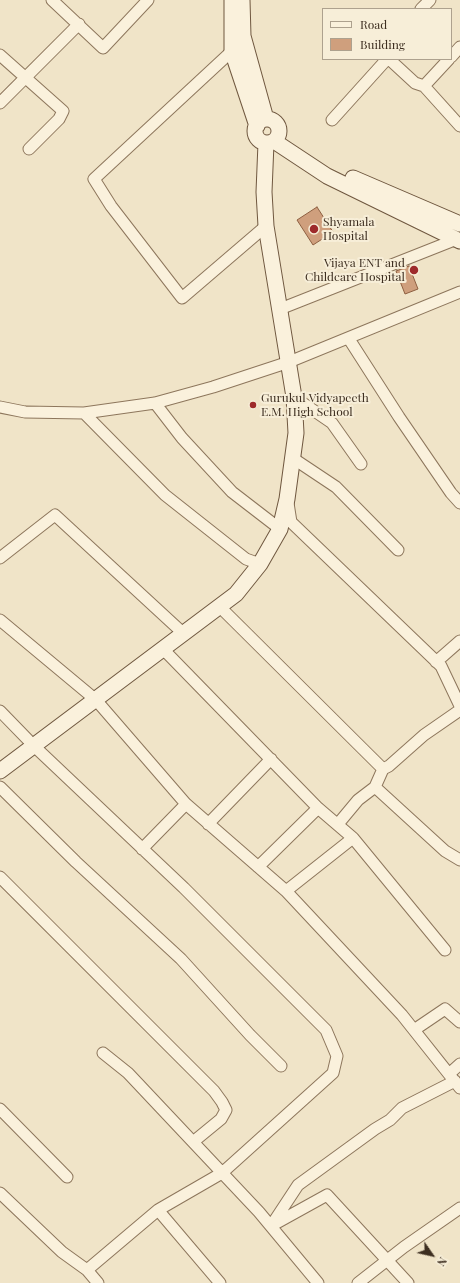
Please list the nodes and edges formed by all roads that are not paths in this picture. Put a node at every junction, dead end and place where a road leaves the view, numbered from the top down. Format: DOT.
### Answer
graph roads {
  1 [pos="52,0"];
  2 [pos="148,0"];
  3 [pos="232,0"];
  4 [pos="242,0"];
  5 [pos="430,0"];
  6 [pos="423,8"];
  7 [pos="79,24"];
  8 [pos="460,47"];
  9 [pos="232,51"];
  10 [pos="0,54"];
  11 [pos="452,56"];
  12 [pos="387,60"];
  13 [pos="389,60"];
  14 [pos="448,60"];
  15 [pos="26,77"];
  16 [pos="424,86"];
  17 [pos="0,103"];
  18 [pos="332,120"];
  19 [pos="262,123"];
  20 [pos="460,126"];
  21 [pos="273,139"];
  22 [pos="29,149"];
  23 [pos="351,182"];
  24 [pos="460,224"];
  25 [pos="266,226"];
  26 [pos="458,240"];
  27 [pos="459,294"];
  28 [pos="280,309"];
  29 [pos="349,339"];
  30 [pos="289,362"];
  31 [pos="294,397"];
  32 [pos="155,403"];
  33 [pos="0,406"];
  34 [pos="84,413"];
  35 [pos="294,459"];
  36 [pos="361,464"];
  37 [pos="287,499"];
  38 [pos="460,503"];
  39 [pos="280,529"];
  40 [pos="398,550"];
  41 [pos="0,558"];
  42 [pos="260,564"];
  43 [pos="220,607"];
  44 [pos="0,620"];
  45 [pos="184,634"];
  46 [pos="460,641"];
  47 [pos="163,649"];
  48 [pos="436,662"];
  49 [pos="96,700"];
  50 [pos="460,706"];
  51 [pos="0,710"];
  52 [pos="460,710"];
  53 [pos="34,746"];
  54 [pos="271,759"];
  55 [pos="384,769"];
  56 [pos="0,771"];
  57 [pos="0,787"];
  58 [pos="375,787"];
  59 [pos="186,804"];
  60 [pos="318,808"];
  61 [pos="208,824"];
  62 [pos="338,824"];
  63 [pos="353,838"];
  64 [pos="142,849"];
  65 [pos="460,860"];
  66 [pos="258,867"];
  67 [pos="0,877"];
  68 [pos="286,891"];
  69 [pos="445,950"];
  70 [pos="460,1022"];
  71 [pos="414,1030"];
  72 [pos="103,1052"];
  73 [pos="460,1064"];
  74 [pos="281,1066"];
  75 [pos="454,1081"];
  76 [pos="0,1109"];
  77 [pos="193,1142"];
  78 [pos="222,1173"];
  79 [pos="67,1176"];
  80 [pos="0,1193"];
  81 [pos="460,1208"];
  82 [pos="158,1210"];
  83 [pos="271,1226"];
  84 [pos="388,1260"];
  85 [pos="87,1270"];
  86 [pos="98,1283"];
  87 [pos="220,1283"];
  88 [pos="318,1283"];
  89 [pos="358,1283"];
  90 [pos="408,1283"];
  1 -- 7 [label="street"];
  2 -- 7 [label="street"];
  3 -- 9 [label="main road"];
  4 -- 19 [label="main road"];
  5 -- 6 [label="street"];
  7 -- 15 [label="street"];
  8 -- 11 [label="street"];
  9 -- 19 [label="main road"];
  9 -- 25 [label="street"];
  10 -- 15 [label="street"];
  12 -- 18 [label="street"];
  13 -- 16 [label="street"];
  14 -- 16 [label="street"];
  15 -- 17 [label="street"];
  15 -- 22 [label="street"];
  16 -- 20 [label="street"];
  19 -- 21 [label="main road"];
  19 -- 21 [label="main road"];
  21 -- 23 [label="main road"];
  21 -- 25 [label="main road"];
  23 -- 24 [label="main road"];
  23 -- 26 [label="main road"];
  25 -- 28 [label="main road"];
  26 -- 28 [label="street"];
  27 -- 29 [label="street"];
  28 -- 30 [label="main road"];
  29 -- 30 [label="street"];
  29 -- 38 [label="street"];
  30 -- 31 [label="main road"];
  30 -- 32 [label="street"];
  31 -- 35 [label="main road"];
  31 -- 36 [label="street"];
  32 -- 34 [label="street"];
  32 -- 39 [label="street"];
  33 -- 34 [label="street"];
  34 -- 42 [label="street"];
  35 -- 37 [label="main road"];
  35 -- 40 [label="street"];
  37 -- 39 [label="main road"];
  37 -- 48 [label="street"];
  39 -- 42 [label="main road"];
  41 -- 45 [label="street"];
  42 -- 43 [label="main road"];
  43 -- 45 [label="main road"];
  43 -- 55 [label="street"];
  44 -- 49 [label="street"];
  45 -- 47 [label="main road"];
  46 -- 48 [label="street"];
  47 -- 49 [label="main road"];
  47 -- 54 [label="street"];
  48 -- 50 [label="street"];
  49 -- 53 [label="main road"];
  49 -- 59 [label="street"];
  51 -- 53 [label="street"];
  52 -- 55 [label="street"];
  53 -- 56 [label="main road"];
  53 -- 64 [label="street"];
  54 -- 60 [label="street"];
  54 -- 61 [label="street"];
  55 -- 58 [label="street"];
  57 -- 74 [label="street"];
  58 -- 62 [label="street"];
  58 -- 65 [label="street"];
  59 -- 61 [label="street"];
  59 -- 64 [label="street"];
  60 -- 62 [label="street"];
  60 -- 66 [label="street"];
  61 -- 66 [label="street"];
  62 -- 63 [label="street"];
  63 -- 68 [label="street"];
  63 -- 69 [label="street"];
  64 -- 78 [label="street"];
  66 -- 68 [label="street"];
  67 -- 77 [label="street"];
  68 -- 71 [label="street"];
  70 -- 71 [label="street"];
  71 -- 75 [label="street"];
  72 -- 77 [label="street"];
  73 -- 75 [label="street"];
  75 -- 83 [label="street"];
  76 -- 79 [label="street"];
  77 -- 78 [label="street"];
  78 -- 82 [label="street"];
  78 -- 83 [label="street"];
  80 -- 85 [label="street"];
  81 -- 84 [label="street"];
  82 -- 85 [label="street"];
  82 -- 87 [label="street"];
  83 -- 84 [label="street"];
  83 -- 88 [label="street"];
  84 -- 89 [label="street"];
  84 -- 90 [label="street"];
  85 -- 86 [label="street"];
}
